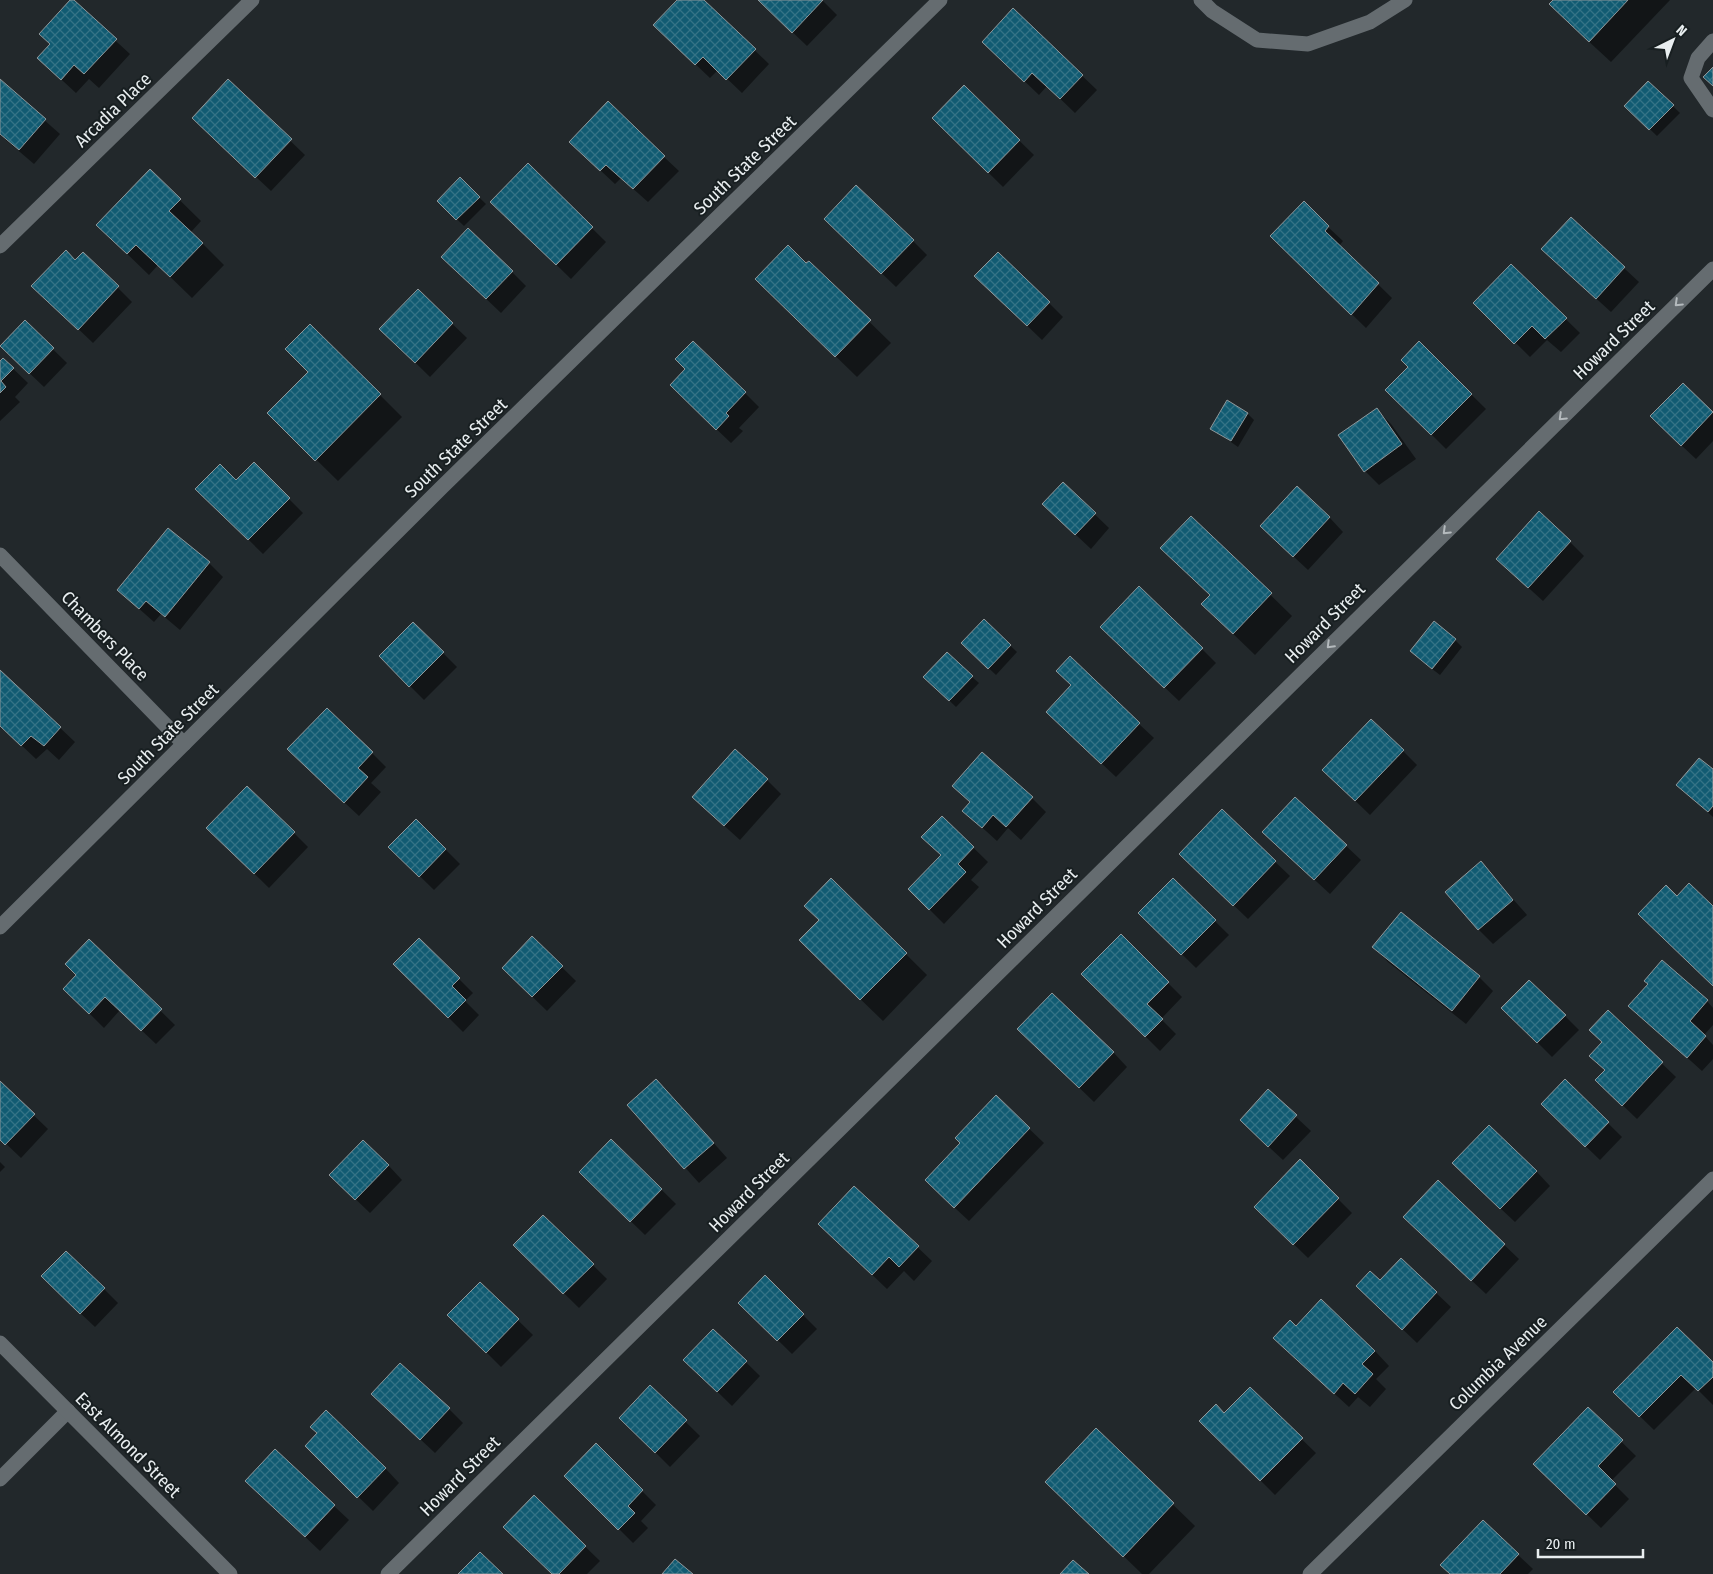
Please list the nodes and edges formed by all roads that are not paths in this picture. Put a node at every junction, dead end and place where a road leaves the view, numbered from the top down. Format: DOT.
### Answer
graph roads {
  1 [pos="252,0"];
  2 [pos="940,0"];
  3 [pos="1202,0"];
  4 [pos="1405,0"];
  5 [pos="1713,41"];
  6 [pos="1713,110"];
  7 [pos="0,246"];
  8 [pos="1713,269"];
  9 [pos="0,555"];
  10 [pos="184,744"];
  11 [pos="0,926"];
  12 [pos="1713,1179"];
  13 [pos="0,1343"];
  14 [pos="68,1411"];
  15 [pos="0,1480"];
  16 [pos="230,1574"];
  17 [pos="388,1574"];
  18 [pos="1310,1574"];
  1 -- 7 [label="street, Arcadia Place"];
  2 -- 10 [label="street, South State Street"];
  3 -- 4 [label="street"];
  5 -- 6 [label="street"];
  8 -- 17 [label="street, Howard Street, one-way"];
  9 -- 10 [label="street, Chambers Place"];
  10 -- 11 [label="street, South State Street"];
  12 -- 18 [label="street, Columbia Avenue"];
  13 -- 14 [label="street, East Almond Street"];
  14 -- 15 [label="street"];
  14 -- 16 [label="street, East Almond Street"];
}
